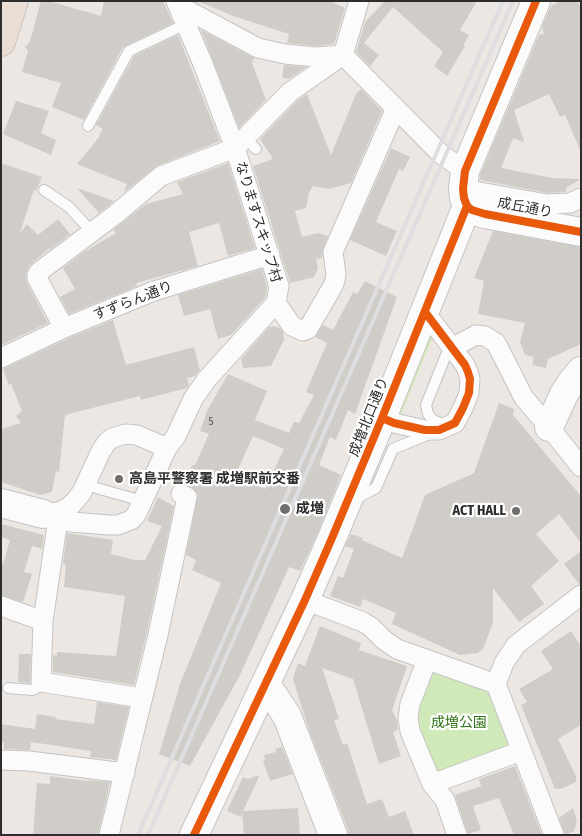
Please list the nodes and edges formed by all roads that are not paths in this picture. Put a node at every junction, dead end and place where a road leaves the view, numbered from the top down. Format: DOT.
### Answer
graph roads {
  1 [pos="14,1"];
  2 [pos="359,1"];
  3 [pos="536,1"];
  4 [pos="181,13"];
  5 [pos="1,42"];
  6 [pos="343,55"];
  7 [pos="396,108"];
  8 [pos="88,126"];
  9 [pos="245,145"];
  10 [pos="465,188"];
  11 [pos="44,190"];
  12 [pos="581,198"];
  13 [pos="92,232"];
  14 [pos="581,232"];
  15 [pos="270,255"];
  16 [pos="276,302"];
  17 [pos="425,312"];
  18 [pos="64,328"];
  19 [pos="452,348"];
  20 [pos="1,358"];
  21 [pos="581,371"];
  22 [pos="382,418"];
  23 [pos="549,427"];
  24 [pos="445,428"];
  25 [pos="167,448"];
  26 [pos="581,467"];
  27 [pos="84,489"];
  28 [pos="181,494"];
  29 [pos="142,501"];
  30 [pos="1,503"];
  31 [pos="53,515"];
  32 [pos="349,515"];
  33 [pos="109,525"];
  34 [pos="581,595"];
  35 [pos="305,600"];
  36 [pos="1,606"];
  37 [pos="43,620"];
  38 [pos="427,660"];
  39 [pos="41,682"];
  40 [pos="266,684"];
  41 [pos="496,684"];
  42 [pos="8,688"];
  43 [pos="142,698"];
  44 [pos="522,751"];
  45 [pos="1,760"];
  46 [pos="124,773"];
  47 [pos="432,784"];
  48 [pos="109,835"];
  49 [pos="194,835"];
  50 [pos="332,835"];
  51 [pos="457,835"];
  52 [pos="554,835"];
  1 -- 5 [label="highway"];
  2 -- 6 [label="street"];
  3 -- 10 [label="street, 成増北口通り"];
  4 -- 6 [label="street"];
  4 -- 8 [label="lane"];
  4 -- 9 [label="street, なりますスキップ村"];
  6 -- 7 [label="street"];
  6 -- 9 [label="street"];
  7 -- 10 [label="street"];
  7 -- 16 [label="street"];
  9 -- 13 [label="street"];
  9 -- 15 [label="street, なりますスキップ村"];
  10 -- 12 [label="street"];
  10 -- 14 [label="street, 成丘通り"];
  10 -- 17 [label="street, 成増北口通り"];
  11 -- 13 [label="lane"];
  13 -- 18 [label="street"];
  15 -- 16 [label="street, なりますスキップ村"];
  15 -- 18 [label="street, すずらん通り"];
  16 -- 25 [label="street, なりますスキップ村"];
  17 -- 19 [label="street"];
  17 -- 22 [label="street, 成増北口通り"];
  18 -- 20 [label="street, すずらん通り"];
  19 -- 23 [label="street"];
  19 -- 24 [label="street"];
  19 -- 24 [label="lane"];
  21 -- 23 [label="street"];
  22 -- 24 [label="street"];
  22 -- 32 [label="street, 成増北口通り"];
  23 -- 26 [label="street"];
  24 -- 32 [label="lane"];
  25 -- 27 [label="street"];
  25 -- 29 [label="street, なりますスキップ村"];
  27 -- 29 [label="lane"];
  27 -- 31 [label="street"];
  27 -- 33 [label="street"];
  28 -- 43 [label="street"];
  29 -- 33 [label="street, なりますスキップ村"];
  30 -- 31 [label="street"];
  31 -- 33 [label="street, なりますスキップ村"];
  31 -- 37 [label="street"];
  32 -- 35 [label="street, 成増北口通り"];
  34 -- 41 [label="street"];
  35 -- 38 [label="street"];
  35 -- 40 [label="street, 成増北口通り"];
  36 -- 37 [label="street"];
  37 -- 39 [label="street"];
  38 -- 41 [label="street"];
  38 -- 47 [label="street"];
  39 -- 42 [label="lane"];
  39 -- 43 [label="street"];
  40 -- 49 [label="street, 成増北口通り"];
  40 -- 50 [label="street"];
  41 -- 44 [label="street"];
  43 -- 46 [label="street"];
  44 -- 47 [label="street"];
  44 -- 52 [label="street"];
  45 -- 46 [label="street"];
  46 -- 48 [label="street"];
  47 -- 51 [label="street"];
}
